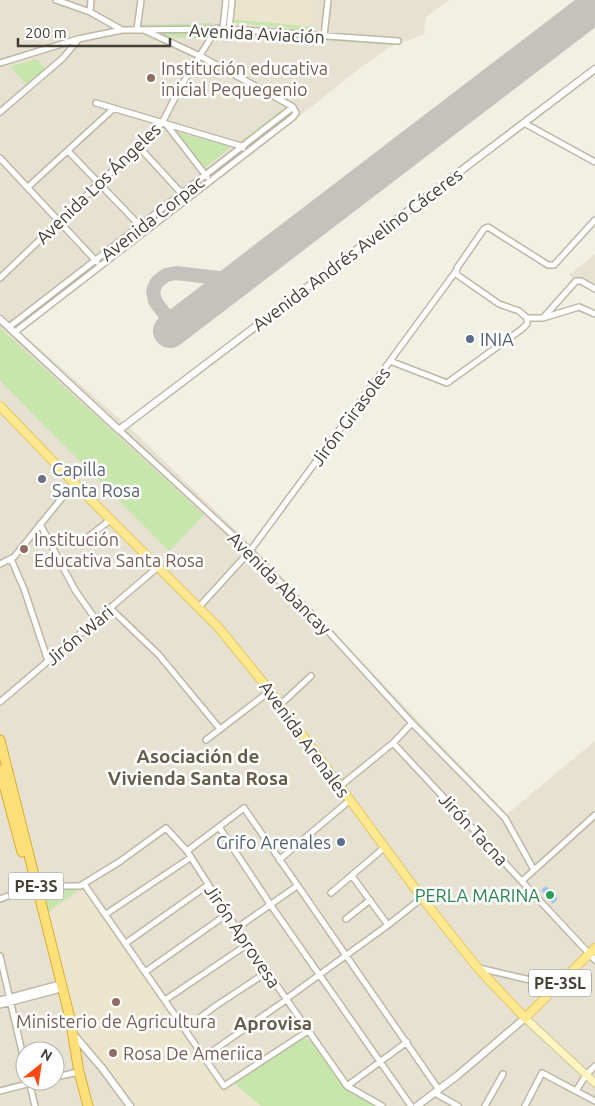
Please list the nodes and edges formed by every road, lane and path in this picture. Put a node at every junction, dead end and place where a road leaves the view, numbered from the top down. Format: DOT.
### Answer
graph roads {
  1 [pos="56,0"];
  2 [pos="91,0"];
  3 [pos="140,0"];
  4 [pos="226,0"];
  5 [pos="232,0"];
  6 [pos="328,0"];
  7 [pos="90,12"];
  8 [pos="223,28"];
  9 [pos="137,29"];
  10 [pos="122,30"];
  11 [pos="144,30"];
  12 [pos="324,36"];
  13 [pos="78,39"];
  14 [pos="398,42"];
  15 [pos="200,56"];
  16 [pos="0,63"];
  17 [pos="595,68"];
  18 [pos="96,103"];
  19 [pos="293,107"];
  20 [pos="113,109"];
  21 [pos="0,112"];
  22 [pos="164,123"];
  23 [pos="524,123"];
  24 [pos="242,146"];
  25 [pos="139,148"];
  26 [pos="68,151"];
  27 [pos="246,152"];
  28 [pos="0,158"];
  29 [pos="595,162"];
  30 [pos="206,176"];
  31 [pos="210,181"];
  32 [pos="98,184"];
  33 [pos="28,187"];
  34 [pos="182,194"];
  35 [pos="187,199"];
  36 [pos="595,220"];
  37 [pos="59,223"];
  38 [pos="143,229"];
  39 [pos="96,261"];
  40 [pos="100,266"];
  41 [pos="456,271"];
  42 [pos="0,278"];
  43 [pos="595,289"];
  44 [pos="595,314"];
  45 [pos="0,318"];
  46 [pos="527,318"];
  47 [pos="542,318"];
  48 [pos="9,327"];
  49 [pos="15,332"];
  50 [pos="390,361"];
  51 [pos="0,406"];
  52 [pos="119,430"];
  53 [pos="74,483"];
  54 [pos="110,520"];
  55 [pos="40,524"];
  56 [pos="87,538"];
  57 [pos="250,551"];
  58 [pos="11,559"];
  59 [pos="0,564"];
  60 [pos="158,567"];
  61 [pos="199,607"];
  62 [pos="110,608"];
  63 [pos="96,620"];
  64 [pos="48,661"];
  65 [pos="311,676"];
  66 [pos="270,691"];
  67 [pos="0,702"];
  68 [pos="280,705"];
  69 [pos="412,723"];
  70 [pos="220,729"];
  71 [pos="0,740"];
  72 [pos="206,740"];
  73 [pos="393,743"];
  74 [pos="0,770"];
  75 [pos="339,787"];
  76 [pos="350,800"];
  77 [pos="595,815"];
  78 [pos="220,827"];
  79 [pos="386,846"];
  80 [pos="187,851"];
  81 [pos="190,858"];
  82 [pos="279,860"];
  83 [pos="534,870"];
  84 [pos="352,876"];
  85 [pos="522,881"];
  86 [pos="84,884"];
  87 [pos="208,885"];
  88 [pos="297,886"];
  89 [pos="34,887"];
  90 [pos="332,893"];
  91 [pos="422,898"];
  92 [pos="0,899"];
  93 [pos="370,900"];
  94 [pos="270,904"];
  95 [pos="106,914"];
  96 [pos="227,914"];
  97 [pos="346,919"];
  98 [pos="388,925"];
  99 [pos="237,928"];
  100 [pos="126,943"];
  101 [pos="248,944"];
  102 [pos="592,951"];
  103 [pos="345,955"];
  104 [pos="0,956"];
  105 [pos="595,960"];
  106 [pos="477,967"];
  107 [pos="145,972"];
  108 [pos="267,972"];
  109 [pos="571,972"];
  110 [pos="318,975"];
  111 [pos="56,988"];
  112 [pos="0,1000"];
  113 [pos="10,1000"];
  114 [pos="165,1000"];
  115 [pos="286,1000"];
  116 [pos="0,1005"];
  117 [pos="525,1018"];
  118 [pos="185,1028"];
  119 [pos="308,1031"];
  120 [pos="72,1032"];
  121 [pos="19,1041"];
  122 [pos="407,1042"];
  123 [pos="204,1057"];
  124 [pos="380,1063"];
  125 [pos="595,1066"];
  126 [pos="79,1072"];
  127 [pos="503,1074"];
  128 [pos="586,1074"];
  129 [pos="65,1075"];
  130 [pos="595,1083"];
  131 [pos="15,1086"];
  132 [pos="347,1086"];
  133 [pos="0,1091"];
  134 [pos="31,1091"];
  135 [pos="437,1091"];
  136 [pos="576,1091"];
  137 [pos="595,1101"];
  138 [pos="527,1105"];
  139 [pos="35,1106"];
  140 [pos="88,1106"];
  141 [pos="130,1106"];
  142 [pos="382,1106"];
  143 [pos="411,1106"];
  144 [pos="418,1106"];
  145 [pos="458,1106"];
  146 [pos="485,1106"];
  1 -- 7 [label="street"];
  2 -- 7 [label="street"];
  3 -- 9 [label="street"];
  4 -- 8 [label="street"];
  5 -- 8 [label="street"];
  6 -- 12 [label="street"];
  7 -- 10 [label="street"];
  8 -- 11 [label="street, Avenida Aviación"];
  8 -- 12 [label="street, Avenida Aviación"];
  8 -- 15 [label="street, Avenida Los Ángeles"];
  9 -- 10 [label="street, Avenida Aviación"];
  9 -- 11 [label="street, Avenida Aviación"];
  10 -- 13 [label="street, Avenida Aviación"];
  11 -- 15 [label="street"];
  12 -- 14 [label="street, Avenida Aviación"];
  13 -- 16 [label="street, Avenida Aviación"];
  13 -- 21 [label="street"];
  15 -- 19 [label="street"];
  15 -- 22 [label="street, Avenida Los Ángeles"];
  17 -- 23 [label="street, Avenida Andrés Avelino Cáceres"];
  18 -- 20 [label="street"];
  19 -- 24 [label="street, Avenida Corpac"];
  19 -- 27 [label="street, Avenida Corpac"];
  20 -- 22 [label="street"];
  20 -- 26 [label="street"];
  22 -- 24 [label="street"];
  22 -- 25 [label="street, Avenida Los Ángeles"];
  22 -- 30 [label="street"];
  23 -- 29 [label="street"];
  23 -- 52 [label="street, Avenida Andrés Avelino Cáceres"];
  24 -- 27 [label="street"];
  24 -- 30 [label="street, Avenida Corpac"];
  25 -- 32 [label="street, Avenida Los Ángeles"];
  25 -- 34 [label="street"];
  26 -- 32 [label="street"];
  26 -- 33 [label="street"];
  27 -- 31 [label="street, Avenida Corpac"];
  28 -- 33 [label="street"];
  30 -- 31 [label="street"];
  30 -- 34 [label="street, Avenida Corpac"];
  31 -- 35 [label="street, Avenida Corpac"];
  32 -- 37 [label="street, Avenida Los Ángeles"];
  32 -- 38 [label="street"];
  33 -- 37 [label="street"];
  34 -- 35 [label="street"];
  34 -- 38 [label="street, Avenida Corpac"];
  35 -- 38 [label="street, Avenida Corpac"];
  36 -- 41 [label="street"];
  37 -- 39 [label="street"];
  37 -- 42 [label="street, Avenida Los Ángeles"];
  38 -- 39 [label="street, Avenida Corpac"];
  38 -- 40 [label="street, Avenida Corpac"];
  39 -- 40 [label="street"];
  39 -- 48 [label="street, Avenida Corpac"];
  40 -- 49 [label="street, Avenida Corpac"];
  41 -- 46 [label="street"];
  41 -- 50 [label="street"];
  43 -- 47 [label="street"];
  44 -- 47 [label="street"];
  45 -- 48 [label="street, Avenida Abancay"];
  46 -- 47 [label="street"];
  46 -- 50 [label="street, Jirón Girasoles"];
  48 -- 49 [label="street, Avenida Abancay"];
  49 -- 52 [label="street, Avenida Abancay"];
  50 -- 57 [label="street, Jirón Girasoles"];
  51 -- 53 [label="main road, Avenida Arenales"];
  52 -- 57 [label="street, Avenida Abancay"];
  53 -- 54 [label="main road, Avenida Arenales"];
  53 -- 55 [label="street"];
  54 -- 56 [label="street"];
  54 -- 60 [label="main road, Avenida Arenales"];
  55 -- 58 [label="street"];
  55 -- 63 [label="street"];
  57 -- 61 [label="street, Jirón Girasoles"];
  57 -- 69 [label="street, Avenida Abancay"];
  58 -- 59 [label="street"];
  58 -- 64 [label="street"];
  60 -- 61 [label="main road, Avenida Arenales"];
  60 -- 62 [label="street, Jirón Wari"];
  61 -- 66 [label="main road, Avenida Arenales"];
  62 -- 63 [label="street, Jirón Wari"];
  62 -- 70 [label="street"];
  63 -- 64 [label="street, Jirón Wari"];
  64 -- 67 [label="street, Jirón Wari"];
  65 -- 68 [label="street"];
  66 -- 68 [label="main road, Avenida Arenales"];
  66 -- 70 [label="street"];
  68 -- 75 [label="main road, Avenida Arenales"];
  69 -- 73 [label="street"];
  69 -- 83 [label="street, Avenida Abancay"];
  70 -- 72 [label="street"];
  71 -- 89 [label="highway, PE-3S"];
  73 -- 75 [label="street"];
  73 -- 85 [label="street, Jirón Tacna"];
  74 -- 89 [label="highway, PE-3S"];
  75 -- 76 [label="main road, Avenida Arenales"];
  76 -- 79 [label="main road, Avenida Arenales"];
  76 -- 82 [label="street"];
  77 -- 83 [label="street"];
  78 -- 80 [label="street"];
  78 -- 82 [label="street"];
  78 -- 94 [label="street"];
  79 -- 84 [label="street"];
  79 -- 91 [label="main road, Avenida Arenales"];
  80 -- 81 [label="street, Jirón Aprovesa"];
  80 -- 86 [label="street, Jirón Aprovesa"];
  81 -- 87 [label="street, Jirón Aprovesa"];
  81 -- 95 [label="street"];
  82 -- 88 [label="street"];
  83 -- 85 [label="street"];
  84 -- 90 [label="street"];
  84 -- 93 [label="street"];
  85 -- 102 [label="street, Jirón Tacna"];
  86 -- 89 [label="street"];
  86 -- 95 [label="street"];
  87 -- 96 [label="street, Jirón Aprovesa"];
  87 -- 100 [label="street"];
  88 -- 94 [label="street"];
  88 -- 103 [label="street"];
  89 -- 92 [label="street"];
  89 -- 111 [label="highway, PE-3S"];
  89 -- 120 [label="highway, PE-3S"];
  91 -- 98 [label="street"];
  91 -- 106 [label="main road, Avenida Arenales"];
  93 -- 97 [label="street"];
  93 -- 98 [label="street"];
  94 -- 99 [label="street"];
  94 -- 110 [label="street"];
  95 -- 100 [label="street"];
  96 -- 99 [label="street, Jirón Aprovesa"];
  96 -- 107 [label="street"];
  98 -- 103 [label="street"];
  99 -- 101 [label="street, Jirón Aprovesa"];
  100 -- 107 [label="street"];
  101 -- 108 [label="street, Jirón Aprovesa"];
  101 -- 114 [label="street"];
  102 -- 105 [label="street, Jirón Tacna"];
  102 -- 109 [label="main road, PE-3SL"];
  103 -- 110 [label="street"];
  103 -- 122 [label="street"];
  104 -- 113 [label="street"];
  106 -- 109 [label="street"];
  106 -- 117 [label="main road, Avenida Arenales"];
  107 -- 114 [label="street"];
  108 -- 115 [label="street, Jirón Aprovesa"];
  108 -- 118 [label="street"];
  109 -- 117 [label="main road, PE-3SL"];
  110 -- 115 [label="street"];
  110 -- 124 [label="street"];
  111 -- 113 [label="street"];
  111 -- 120 [label="highway, PE-3S"];
  112 -- 113 [label="street"];
  113 -- 116 [label="street"];
  113 -- 121 [label="street"];
  114 -- 118 [label="street"];
  115 -- 119 [label="street, Jirón Aprovesa"];
  115 -- 123 [label="street"];
  117 -- 128 [label="main road, Avenida Arenales"];
  117 -- 135 [label="street"];
  118 -- 123 [label="street"];
  119 -- 123 [label="street"];
  119 -- 132 [label="street, Jirón Aprovesa"];
  120 -- 126 [label="highway, PE-3S"];
  120 -- 141 [label="street"];
  122 -- 124 [label="street"];
  122 -- 135 [label="street"];
  124 -- 132 [label="street"];
  124 -- 143 [label="street"];
  125 -- 128 [label="street"];
  126 -- 129 [label="street"];
  126 -- 140 [label="highway, PE-3S"];
  127 -- 146 [label="street"];
  128 -- 130 [label="main road, Avenida Arenales"];
  128 -- 136 [label="street"];
  131 -- 133 [label="street"];
  132 -- 142 [label="street, Jirón Aprovesa"];
  134 -- 139 [label="street"];
  135 -- 144 [label="street"];
  135 -- 145 [label="street"];
  136 -- 137 [label="street"];
  136 -- 138 [label="street"];
}
